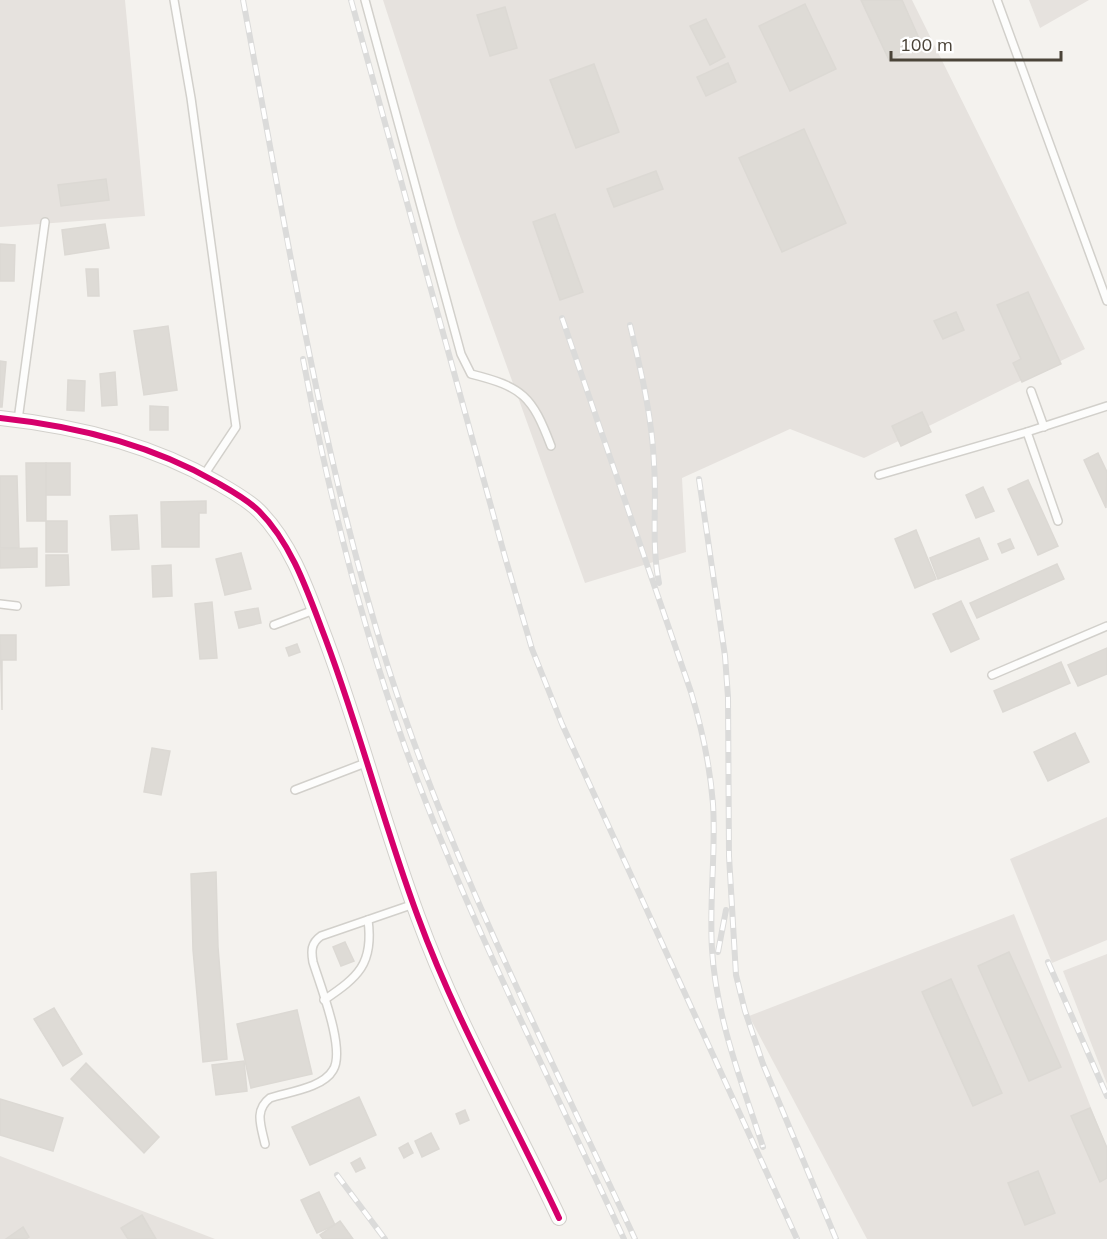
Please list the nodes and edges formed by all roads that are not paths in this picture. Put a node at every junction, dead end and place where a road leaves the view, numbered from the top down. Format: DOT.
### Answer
graph roads {
  1 [pos="174,0"];
  2 [pos="365,0"];
  3 [pos="998,0"];
  4 [pos="45,222"];
  5 [pos="1107,301"];
  6 [pos="1031,391"];
  7 [pos="1107,406"];
  8 [pos="0,418"];
  9 [pos="18,420"];
  10 [pos="1044,427"];
  11 [pos="1027,432"];
  12 [pos="551,446"];
  13 [pos="204,475"];
  14 [pos="879,476"];
  15 [pos="1059,521"];
  16 [pos="0,604"];
  17 [pos="17,606"];
  18 [pos="314,610"];
  19 [pos="274,625"];
  20 [pos="1107,626"];
  21 [pos="992,675"];
  22 [pos="368,762"];
  23 [pos="295,790"];
  24 [pos="414,904"];
  25 [pos="368,920"];
  26 [pos="324,1000"];
  27 [pos="265,1144"];
  28 [pos="559,1218"];
  1 -- 13 [label="lane"];
  2 -- 12 [label="lane"];
  3 -- 5 [label="lane"];
  4 -- 9 [label="lane"];
  6 -- 10 [label="lane"];
  7 -- 10 [label="lane"];
  8 -- 9 [label="street"];
  9 -- 13 [label="street"];
  10 -- 11 [label="lane"];
  11 -- 14 [label="lane"];
  11 -- 15 [label="lane"];
  13 -- 18 [label="street"];
  16 -- 17 [label="lane"];
  18 -- 19 [label="lane"];
  18 -- 22 [label="street"];
  20 -- 21 [label="lane"];
  22 -- 23 [label="lane"];
  22 -- 24 [label="street"];
  24 -- 25 [label="lane"];
  24 -- 28 [label="street"];
  25 -- 26 [label="lane"];
  25 -- 26 [label="lane"];
  26 -- 27 [label="lane"];
}
